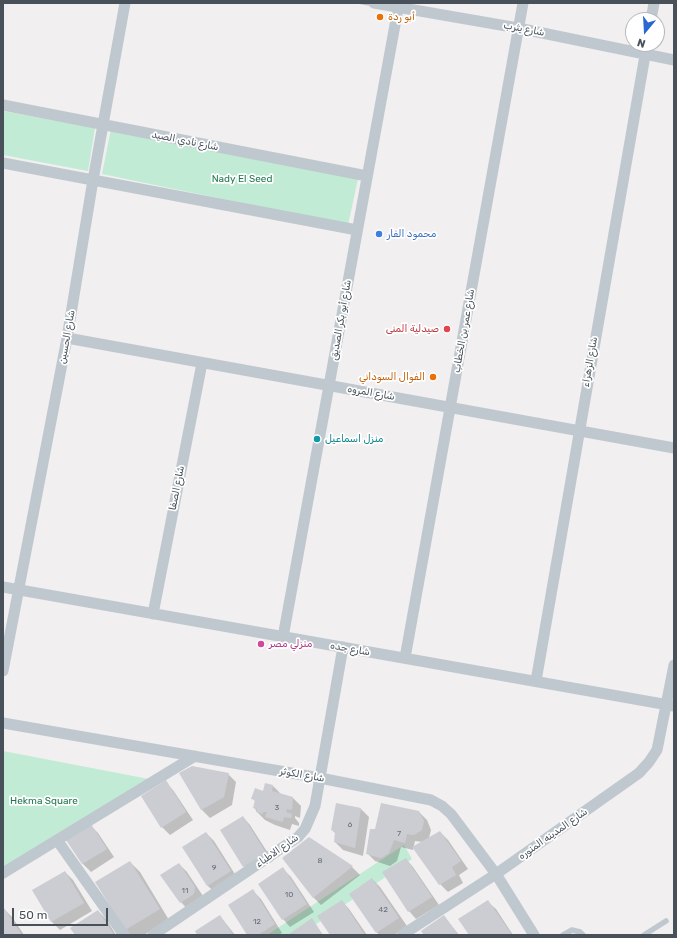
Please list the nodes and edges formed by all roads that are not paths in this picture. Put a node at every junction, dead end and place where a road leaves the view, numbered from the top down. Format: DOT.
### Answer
graph roads {
  1 [pos="125,3"];
  2 [pos="374,3"];
  3 [pos="523,3"];
  4 [pos="398,5"];
  5 [pos="518,28"];
  6 [pos="625,46"];
  7 [pos="645,52"];
  8 [pos="654,52"];
  9 [pos="674,60"];
  10 [pos="3,105"];
  11 [pos="103,124"];
  12 [pos="3,163"];
  13 [pos="367,176"];
  14 [pos="93,180"];
  15 [pos="357,230"];
  16 [pos="68,338"];
  17 [pos="202,363"];
  18 [pos="329,386"];
  19 [pos="450,407"];
  20 [pos="578,431"];
  21 [pos="674,448"];
  22 [pos="3,587"];
  23 [pos="18,590"];
  24 [pos="152,614"];
  25 [pos="283,637"];
  26 [pos="343,647"];
  27 [pos="405,658"];
  28 [pos="674,665"];
  29 [pos="3,671"];
  30 [pos="536,681"];
  31 [pos="670,705"];
  32 [pos="3,723"];
  33 [pos="194,756"];
  34 [pos="320,778"];
  35 [pos="57,840"];
  36 [pos="3,873"];
  37 [pos="496,874"];
  38 [pos="666,921"];
  39 [pos="124,935"];
  40 [pos="153,935"];
  41 [pos="402,935"];
  42 [pos="534,935"];
  43 [pos="563,935"];
  44 [pos="583,935"];
  45 [pos="644,935"];
  1 -- 11 [label="street, شارع الحسين"];
  2 -- 4 [label="street, شارع يثرب"];
  3 -- 5 [label="street, شارع عمر بن الخطاب"];
  4 -- 5 [label="street, شارع يثرب"];
  4 -- 13 [label="street, شارع أبو بكر الصديق"];
  5 -- 6 [label="street, شارع يثرب"];
  5 -- 19 [label="street, شارع عمر بن الخطاب"];
  7 -- 20 [label="street, شارع الزهراء"];
  8 -- 9 [label="street, شارع يثرب"];
  10 -- 11 [label="street, شارع نادي الصيد"];
  11 -- 13 [label="street, شارع نادي الصيد"];
  11 -- 14 [label="street, شارع الحسين"];
  12 -- 14 [label="street"];
  13 -- 15 [label="street, شارع أبو بكر الصديق"];
  14 -- 15 [label="street"];
  14 -- 16 [label="street, شارع الحسين"];
  15 -- 18 [label="street, شارع أبو بكر الصديق"];
  16 -- 17 [label="street, شارع المروه"];
  16 -- 23 [label="street, شارع الحسين"];
  17 -- 18 [label="street, شارع المروه"];
  17 -- 24 [label="street, شارع الصفا"];
  18 -- 19 [label="street, شارع المروه"];
  18 -- 25 [label="street, شارع أبو بكر الصديق"];
  19 -- 20 [label="street, شارع المروه"];
  19 -- 27 [label="street, شارع عمر بن الخطاب"];
  20 -- 21 [label="street, شارع المروه"];
  20 -- 30 [label="street, شارع الزهراء"];
  22 -- 23 [label="street, شارع جده"];
  23 -- 24 [label="street, شارع جده"];
  23 -- 29 [label="street, شارع الحسين"];
  24 -- 25 [label="street, شارع جده"];
  25 -- 26 [label="street, شارع جده"];
  26 -- 27 [label="street, شارع جده"];
  26 -- 34 [label="street, شارع الاطباء"];
  27 -- 30 [label="street, شارع جده"];
  28 -- 31 [label="street, شارع المدينه المنوره"];
  30 -- 31 [label="street, شارع جده"];
  31 -- 37 [label="street, شارع المدينه المنوره"];
  32 -- 33 [label="street, شارع الكوثر"];
  33 -- 34 [label="street, شارع الكوثر"];
  33 -- 35 [label="street"];
  34 -- 37 [label="street, شارع الكوثر"];
  34 -- 40 [label="street, شارع الاطباء"];
  35 -- 36 [label="street"];
  35 -- 39 [label="street"];
  37 -- 41 [label="street, شارع المدينه المنوره"];
  37 -- 42 [label="street, شارع الكوثر"];
  38 -- 45 [label="lane"];
  43 -- 44 [label="lane"];
}
